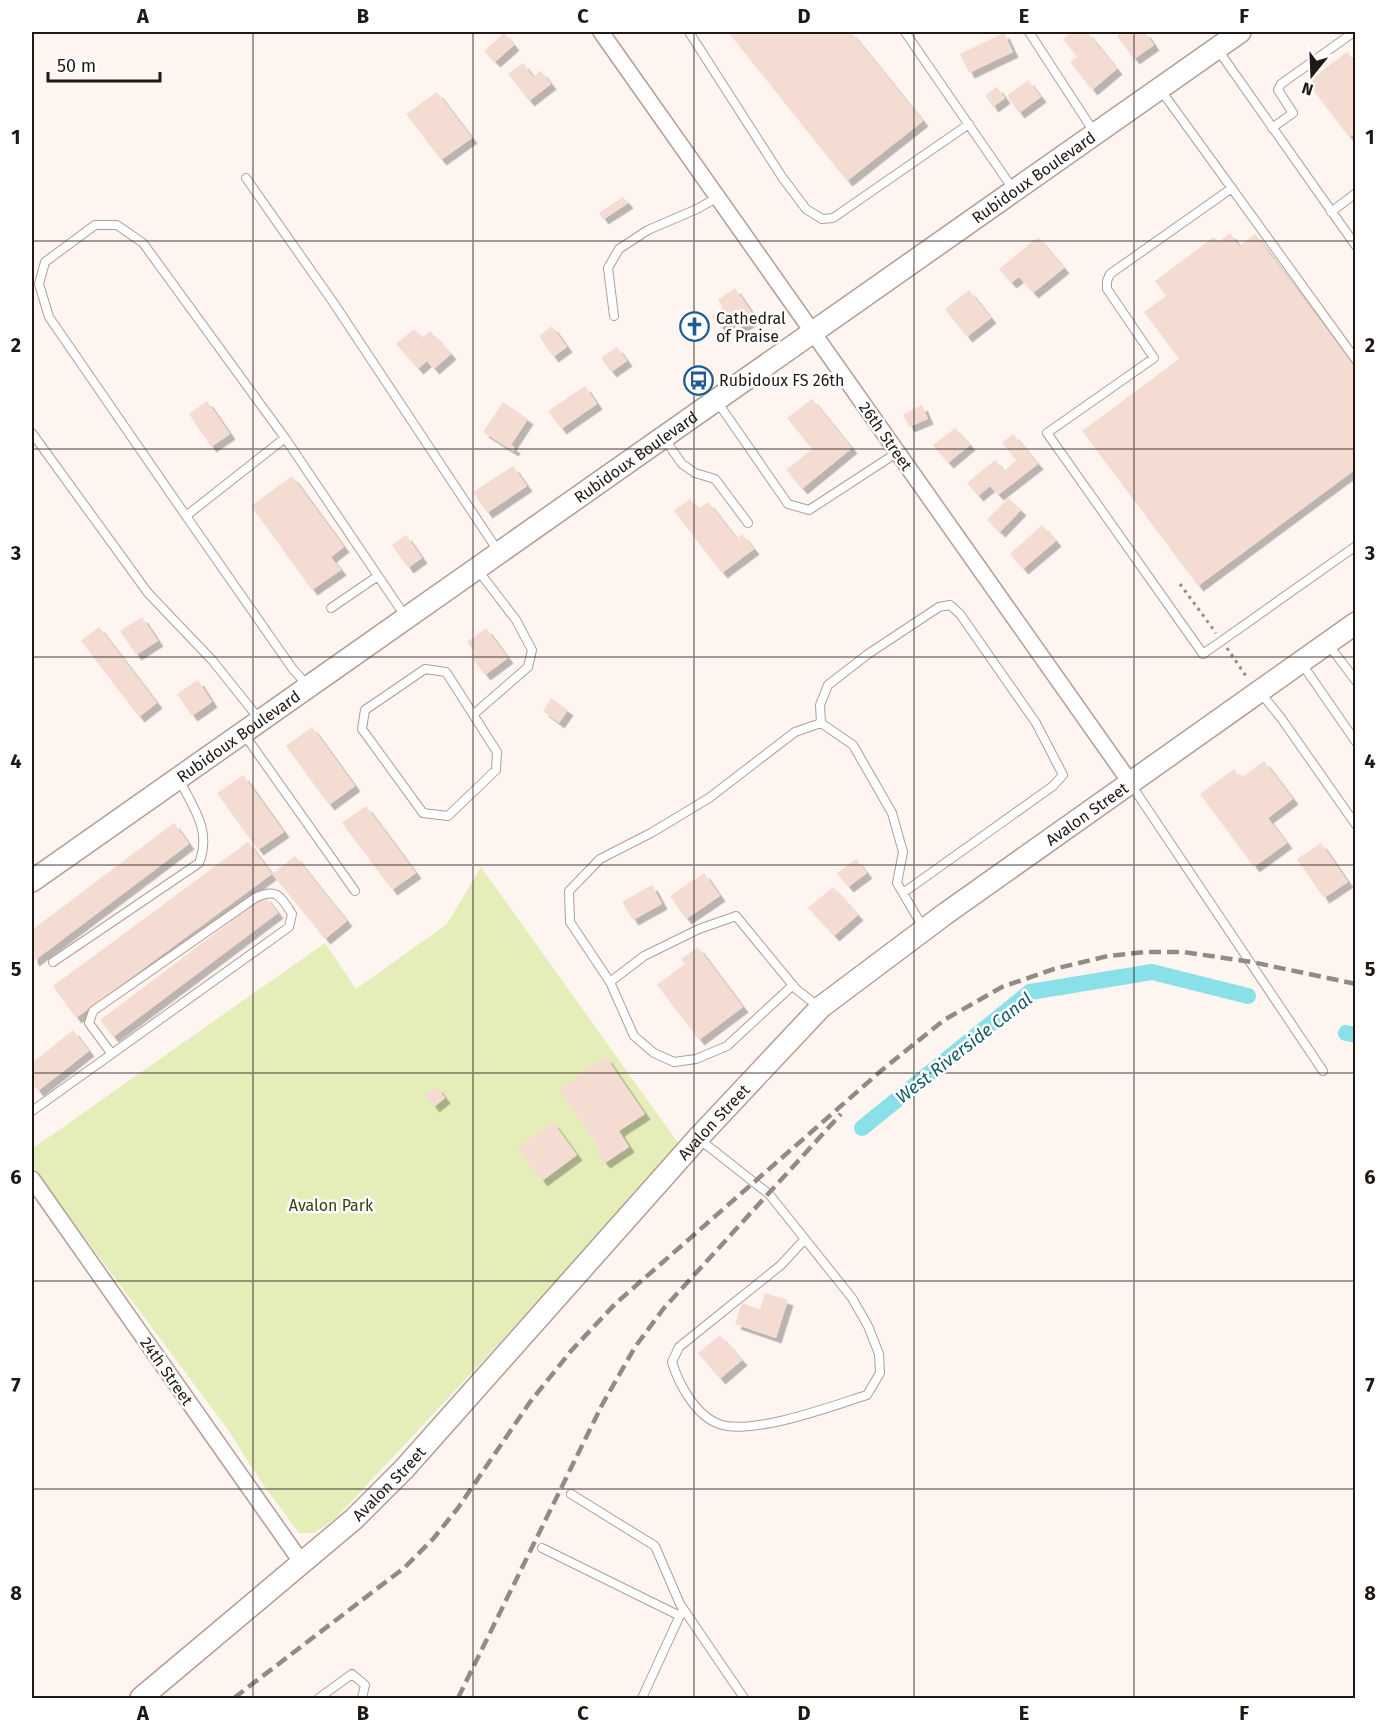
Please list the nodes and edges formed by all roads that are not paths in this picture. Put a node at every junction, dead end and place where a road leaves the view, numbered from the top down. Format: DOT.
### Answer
graph roads {
  1 [pos="601,32"];
  2 [pos="689,32"];
  3 [pos="905,32"];
  4 [pos="1029,32"];
  5 [pos="1240,32"];
  6 [pos="1354,32"];
  7 [pos="1216,48"];
  8 [pos="1159,88"];
  9 [pos="969,124"];
  10 [pos="1272,128"];
  11 [pos="1095,133"];
  12 [pos="246,178"];
  13 [pos="1232,188"];
  14 [pos="1014,190"];
  15 [pos="1356,193"];
  16 [pos="718,197"];
  17 [pos="1331,212"];
  18 [pos="1356,246"];
  19 [pos="614,316"];
  20 [pos="813,332"];
  21 [pos="1356,360"];
  22 [pos="716,400"];
  23 [pos="32,433"];
  24 [pos="664,437"];
  25 [pos="285,438"];
  26 [pos="898,452"];
  27 [pos="186,516"];
  28 [pos="748,523"];
  29 [pos="1356,546"];
  30 [pos="499,552"];
  31 [pos="476,568"];
  32 [pos="378,576"];
  33 [pos="331,608"];
  34 [pos="406,618"];
  35 [pos="1356,623"];
  36 [pos="1327,643"];
  37 [pos="1300,662"];
  38 [pos="1356,681"];
  39 [pos="1253,684"];
  40 [pos="308,687"];
  41 [pos="474,714"];
  42 [pos="260,720"];
  43 [pos="821,723"];
  44 [pos="243,733"];
  45 [pos="1356,742"];
  46 [pos="178,778"];
  47 [pos="1130,782"];
  48 [pos="1356,825"];
  49 [pos="32,881"];
  50 [pos="355,891"];
  51 [pos="903,893"];
  52 [pos="924,929"];
  53 [pos="53,962"];
  54 [pos="610,982"];
  55 [pos="793,985"];
  56 [pos="820,1007"];
  57 [pos="111,1053"];
  58 [pos="1323,1071"];
  59 [pos="32,1111"];
  60 [pos="698,1138"];
  61 [pos="32,1179"];
  62 [pos="804,1239"];
  63 [pos="571,1494"];
  64 [pos="542,1548"];
  65 [pos="302,1563"];
  66 [pos="681,1612"];
  67 [pos="141,1698"];
  68 [pos="319,1698"];
  69 [pos="362,1698"];
  70 [pos="642,1698"];
  71 [pos="744,1698"];
  1 -- 16 [label="street, 26th Street"];
  2 -- 9 [label="lane"];
  3 -- 9 [label="lane"];
  4 -- 11 [label="lane"];
  5 -- 7 [label="street, Rubidoux Boulevard"];
  6 -- 10 [label="lane"];
  7 -- 8 [label="street, Rubidoux Boulevard"];
  7 -- 10 [label="lane"];
  8 -- 11 [label="street, Rubidoux Boulevard"];
  8 -- 13 [label="lane"];
  9 -- 14 [label="lane"];
  10 -- 17 [label="lane"];
  11 -- 14 [label="street, Rubidoux Boulevard"];
  12 -- 30 [label="lane"];
  13 -- 21 [label="lane"];
  13 -- 29 [label="lane"];
  14 -- 20 [label="street, Rubidoux Boulevard"];
  15 -- 17 [label="lane"];
  16 -- 19 [label="lane"];
  16 -- 20 [label="street, 26th Street"];
  17 -- 18 [label="lane"];
  20 -- 22 [label="street, Rubidoux Boulevard"];
  20 -- 26 [label="street, 26th Street"];
  22 -- 24 [label="street, Rubidoux Boulevard"];
  22 -- 26 [label="lane"];
  23 -- 42 [label="lane"];
  24 -- 28 [label="lane"];
  24 -- 30 [label="street, Rubidoux Boulevard"];
  25 -- 27 [label="lane"];
  25 -- 27 [label="lane"];
  25 -- 32 [label="lane"];
  26 -- 47 [label="street, 26th Street"];
  27 -- 40 [label="lane"];
  30 -- 31 [label="street, Rubidoux Boulevard"];
  31 -- 34 [label="street, Rubidoux Boulevard"];
  31 -- 41 [label="lane"];
  32 -- 33 [label="lane"];
  32 -- 34 [label="lane"];
  34 -- 40 [label="street, Rubidoux Boulevard"];
  35 -- 36 [label="street, Avalon Street"];
  36 -- 37 [label="street, Avalon Street"];
  36 -- 38 [label="lane"];
  37 -- 39 [label="street, Avalon Street"];
  37 -- 45 [label="lane"];
  39 -- 47 [label="street, Avalon Street"];
  39 -- 48 [label="lane"];
  40 -- 42 [label="street, Rubidoux Boulevard"];
  41 -- 41 [label="lane"];
  42 -- 44 [label="street, Rubidoux Boulevard"];
  43 -- 51 [label="lane"];
  43 -- 51 [label="lane"];
  43 -- 54 [label="lane"];
  44 -- 46 [label="street, Rubidoux Boulevard"];
  44 -- 50 [label="lane"];
  46 -- 49 [label="street, Rubidoux Boulevard"];
  46 -- 53 [label="lane"];
  47 -- 52 [label="street, Avalon Street"];
  47 -- 58 [label="lane"];
  51 -- 52 [label="lane"];
  52 -- 56 [label="street, Avalon Street"];
  54 -- 55 [label="lane"];
  54 -- 55 [label="lane"];
  55 -- 56 [label="lane"];
  56 -- 60 [label="street, Avalon Street"];
  57 -- 57 [label="lane"];
  57 -- 59 [label="lane"];
  60 -- 62 [label="lane"];
  60 -- 65 [label="street, Avalon Street"];
  61 -- 65 [label="street, 24th Street"];
  62 -- 62 [label="lane"];
  63 -- 66 [label="lane"];
  64 -- 66 [label="lane"];
  65 -- 67 [label="street, Avalon Street"];
  66 -- 70 [label="lane"];
  66 -- 71 [label="lane"];
  68 -- 69 [label="lane"];
}
